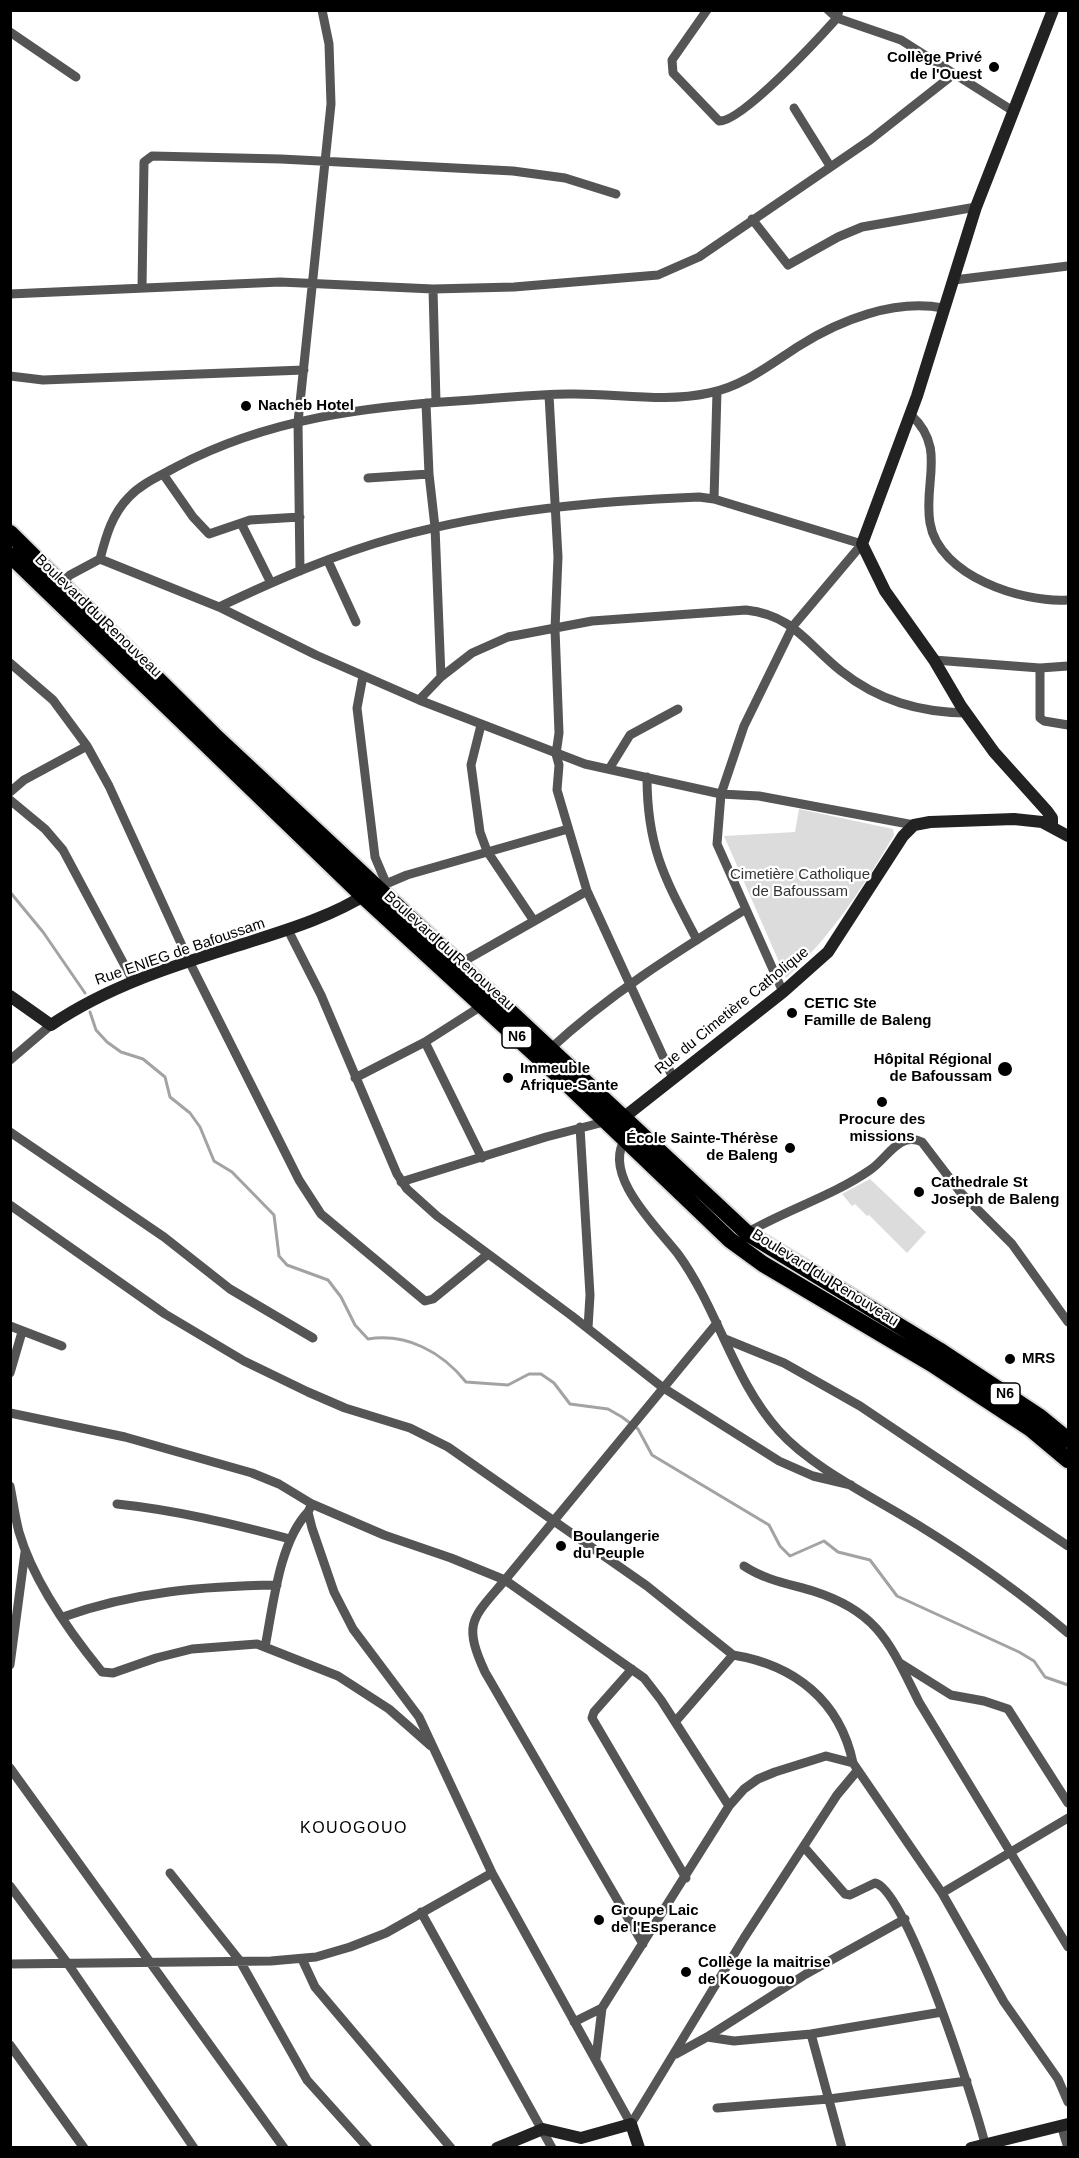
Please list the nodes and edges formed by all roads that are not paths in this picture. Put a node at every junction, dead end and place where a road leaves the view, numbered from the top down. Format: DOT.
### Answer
graph roads {
  1 [pos="322,10"];
  2 [pos="707,10"];
  3 [pos="828,10"];
  4 [pos="1053,10"];
  5 [pos="838,14"];
  6 [pos="10,32"];
  7 [pos="954,74"];
  8 [pos="76,77"];
  9 [pos="794,108"];
  10 [pos="1013,111"];
  11 [pos="327,161"];
  12 [pos="830,166"];
  13 [pos="616,194"];
  14 [pos="976,207"];
  15 [pos="752,219"];
  16 [pos="1068,266"];
  17 [pos="954,280"];
  18 [pos="312,282"];
  19 [pos="142,287"];
  20 [pos="433,288"];
  21 [pos="10,294"];
  22 [pos="943,308"];
  23 [pos="304,370"];
  24 [pos="10,376"];
  25 [pos="717,392"];
  26 [pos="549,395"];
  27 [pos="431,402"];
  28 [pos="910,415"];
  29 [pos="298,422"];
  30 [pos="163,474"];
  31 [pos="429,474"];
  32 [pos="368,478"];
  33 [pos="714,499"];
  34 [pos="556,506"];
  35 [pos="300,517"];
  36 [pos="241,523"];
  37 [pos="435,528"];
  38 [pos="12,536"];
  39 [pos="862,544"];
  40 [pos="10,555"];
  41 [pos="100,559"];
  42 [pos="328,561"];
  43 [pos="300,571"];
  44 [pos="271,583"];
  45 [pos="56,588"];
  46 [pos="1068,600"];
  47 [pos="219,607"];
  48 [pos="356,622"];
  49 [pos="793,626"];
  50 [pos="555,629"];
  51 [pos="934,660"];
  52 [pos="10,663"];
  53 [pos="1068,666"];
  54 [pos="1040,668"];
  55 [pos="363,676"];
  56 [pos="441,677"];
  57 [pos="419,700"];
  58 [pos="678,709"];
  59 [pos="966,713"];
  60 [pos="481,724"];
  61 [pos="1068,725"];
  62 [pos="87,746"];
  63 [pos="556,754"];
  64 [pos="609,769"];
  65 [pos="647,777"];
  66 [pos="10,792"];
  67 [pos="722,794"];
  68 [pos="10,800"];
  69 [pos="914,825"];
  70 [pos="1052,826"];
  71 [pos="568,829"];
  72 [pos="1068,836"];
  73 [pos="487,851"];
  74 [pos="374,890"];
  75 [pos="587,891"];
  76 [pos="746,909"];
  77 [pos="534,921"];
  78 [pos="288,930"];
  79 [pos="697,940"];
  80 [pos="189,961"];
  81 [pos="454,969"];
  82 [pos="133,981"];
  83 [pos="631,983"];
  84 [pos="783,992"];
  85 [pos="10,996"];
  86 [pos="483,1005"];
  87 [pos="51,1025"];
  88 [pos="425,1042"];
  89 [pos="549,1050"];
  90 [pos="10,1060"];
  91 [pos="355,1078"];
  92 [pos="673,1078"];
  93 [pos="604,1122"];
  94 [pos="580,1127"];
  95 [pos="627,1129"];
  96 [pos="10,1132"];
  97 [pos="482,1158"];
  98 [pos="401,1182"];
  99 [pos="10,1205"];
  100 [pos="741,1238"];
  101 [pos="488,1254"];
  102 [pos="1068,1322"];
  103 [pos="717,1323"];
  104 [pos="10,1326"];
  105 [pos="588,1328"];
  106 [pos="22,1332"];
  107 [pos="313,1338"];
  108 [pos="725,1339"];
  109 [pos="62,1346"];
  110 [pos="10,1373"];
  111 [pos="662,1387"];
  112 [pos="10,1413"];
  113 [pos="1035,1423"];
  114 [pos="1068,1440"];
  115 [pos="1068,1460"];
  116 [pos="851,1485"];
  117 [pos="10,1486"];
  118 [pos="117,1504"];
  119 [pos="310,1508"];
  120 [pos="554,1519"];
  121 [pos="290,1539"];
  122 [pos="1068,1546"];
  123 [pos="26,1548"];
  124 [pos="744,1566"];
  125 [pos="504,1580"];
  126 [pos="277,1585"];
  127 [pos="63,1617"];
  128 [pos="1068,1633"];
  129 [pos="265,1647"];
  130 [pos="733,1655"];
  131 [pos="899,1662"];
  132 [pos="10,1665"];
  133 [pos="632,1669"];
  134 [pos="675,1722"];
  135 [pos="435,1749"];
  136 [pos="855,1767"];
  137 [pos="10,1768"];
  138 [pos="1068,1803"];
  139 [pos="729,1806"];
  140 [pos="1068,1818"];
  141 [pos="804,1847"];
  142 [pos="1012,1852"];
  143 [pos="170,1873"];
  144 [pos="492,1873"];
  145 [pos="686,1878"];
  146 [pos="10,1886"];
  147 [pos="942,1893"];
  148 [pos="421,1912"];
  149 [pos="904,1919"];
  150 [pos="643,1944"];
  151 [pos="1068,1947"];
  152 [pos="302,1959"];
  153 [pos="152,1961"];
  154 [pos="240,1961"];
  155 [pos="10,1964"];
  156 [pos="68,1964"];
  157 [pos="602,2008"];
  158 [pos="942,2012"];
  159 [pos="574,2022"];
  160 [pos="810,2034"];
  161 [pos="707,2037"];
  162 [pos="10,2044"];
  163 [pos="674,2055"];
  164 [pos="596,2058"];
  165 [pos="967,2081"];
  166 [pos="829,2099"];
  167 [pos="1068,2102"];
  168 [pos="717,2108"];
  169 [pos="631,2124"];
  170 [pos="1065,2124"];
  171 [pos="543,2129"];
  172 [pos="985,2144"];
  173 [pos="84,2148"];
  174 [pos="194,2148"];
  175 [pos="284,2148"];
  176 [pos="368,2148"];
  177 [pos="452,2148"];
  178 [pos="497,2148"];
  179 [pos="552,2148"];
  180 [pos="639,2148"];
  181 [pos="842,2148"];
  182 [pos="972,2148"];
  183 [pos="1068,2148"];
  1 -- 11 [label="street"];
  2 -- 5 [label="street"];
  3 -- 5 [label="street"];
  4 -- 10 [label="street"];
  5 -- 7 [label="street"];
  6 -- 8 [label="street"];
  7 -- 10 [label="street"];
  7 -- 12 [label="street"];
  9 -- 12 [label="street"];
  10 -- 14 [label="street"];
  11 -- 13 [label="street"];
  11 -- 18 [label="street"];
  11 -- 19 [label="street"];
  12 -- 15 [label="street"];
  14 -- 15 [label="street"];
  14 -- 17 [label="street"];
  15 -- 20 [label="street"];
  16 -- 17 [label="street"];
  17 -- 22 [label="street"];
  18 -- 19 [label="street"];
  18 -- 20 [label="street"];
  18 -- 23 [label="street"];
  19 -- 21 [label="street"];
  20 -- 27 [label="street"];
  22 -- 25 [label="street"];
  22 -- 28 [label="street"];
  23 -- 24 [label="street"];
  23 -- 29 [label="street"];
  25 -- 26 [label="street"];
  25 -- 33 [label="street"];
  26 -- 27 [label="street"];
  26 -- 34 [label="street"];
  27 -- 29 [label="street"];
  27 -- 31 [label="street"];
  28 -- 39 [label="street"];
  28 -- 46 [label="street"];
  29 -- 30 [label="street"];
  29 -- 35 [label="street"];
  30 -- 36 [label="street"];
  30 -- 41 [label="street"];
  31 -- 32 [label="street"];
  31 -- 37 [label="street"];
  33 -- 34 [label="street"];
  33 -- 39 [label="street"];
  34 -- 37 [label="street"];
  34 -- 50 [label="street"];
  35 -- 36 [label="street"];
  35 -- 43 [label="street"];
  36 -- 44 [label="street"];
  37 -- 42 [label="street"];
  37 -- 56 [label="street"];
  38 -- 45 [label="highway, Boulevard du Renouveau / N6"];
  39 -- 49 [label="street"];
  39 -- 51 [label="street"];
  40 -- 45 [label="highway, Boulevard du Renouveau / N6"];
  41 -- 45 [label="street"];
  41 -- 47 [label="street"];
  42 -- 43 [label="street"];
  42 -- 48 [label="street"];
  43 -- 44 [label="street"];
  44 -- 47 [label="street"];
  45 -- 74 [label="highway, Boulevard du Renouveau / N6"];
  47 -- 55 [label="street"];
  49 -- 50 [label="street"];
  49 -- 59 [label="street"];
  49 -- 67 [label="street"];
  50 -- 56 [label="street"];
  50 -- 63 [label="street"];
  51 -- 54 [label="street"];
  51 -- 59 [label="street"];
  52 -- 62 [label="street"];
  53 -- 54 [label="street"];
  54 -- 61 [label="street"];
  55 -- 57 [label="street"];
  55 -- 74 [label="street"];
  56 -- 57 [label="street"];
  57 -- 60 [label="street"];
  58 -- 64 [label="street"];
  59 -- 70 [label="street"];
  60 -- 63 [label="street"];
  60 -- 73 [label="street"];
  62 -- 66 [label="street"];
  62 -- 80 [label="street"];
  63 -- 64 [label="street"];
  63 -- 71 [label="street"];
  64 -- 65 [label="street"];
  65 -- 67 [label="street"];
  65 -- 79 [label="street"];
  67 -- 69 [label="street"];
  67 -- 76 [label="street"];
  68 -- 82 [label="street"];
  69 -- 70 [label="street"];
  69 -- 84 [label="street, Rue du Cimetière Catholique"];
  70 -- 72 [label="street"];
  71 -- 73 [label="street"];
  71 -- 75 [label="street"];
  73 -- 74 [label="street"];
  73 -- 77 [label="street"];
  74 -- 78 [label="street, Rue ENIEG de Bafoussam"];
  74 -- 81 [label="highway, Boulevard du Renouveau / N6"];
  75 -- 77 [label="street"];
  75 -- 83 [label="street"];
  76 -- 79 [label="street"];
  76 -- 84 [label="street"];
  77 -- 81 [label="street"];
  78 -- 80 [label="street, Rue ENIEG de Bafoussam"];
  78 -- 91 [label="street"];
  79 -- 83 [label="street"];
  80 -- 82 [label="street, Rue ENIEG de Bafoussam"];
  80 -- 101 [label="street"];
  81 -- 86 [label="highway, Boulevard du Renouveau / N6"];
  81 -- 89 [label="highway, Boulevard du Renouveau / N6"];
  82 -- 87 [label="street, Rue ENIEG de Bafoussam"];
  83 -- 89 [label="street"];
  83 -- 92 [label="street"];
  84 -- 92 [label="street, Rue du Cimetière Catholique"];
  85 -- 87 [label="street"];
  86 -- 88 [label="street"];
  86 -- 93 [label="highway, Boulevard du Renouveau / N6"];
  87 -- 90 [label="street, Rue ENIEG de Bafoussam"];
  88 -- 91 [label="street"];
  88 -- 97 [label="street"];
  89 -- 95 [label="highway, Boulevard du Renouveau / N6"];
  91 -- 98 [label="street"];
  92 -- 95 [label="street, Rue du Cimetière Catholique"];
  93 -- 94 [label="street"];
  93 -- 95 [label="highway, Boulevard du Renouveau / N6"];
  94 -- 97 [label="street"];
  94 -- 105 [label="street"];
  95 -- 100 [label="highway, Boulevard du Renouveau / N6"];
  95 -- 103 [label="street"];
  96 -- 107 [label="street"];
  97 -- 98 [label="street"];
  98 -- 101 [label="street"];
  99 -- 120 [label="street"];
  100 -- 102 [label="street"];
  100 -- 113 [label="highway, Boulevard du Renouveau / N6"];
  101 -- 105 [label="street"];
  103 -- 108 [label="street"];
  103 -- 111 [label="street"];
  104 -- 106 [label="street"];
  105 -- 111 [label="street"];
  106 -- 109 [label="street"];
  106 -- 110 [label="street"];
  108 -- 116 [label="street"];
  108 -- 122 [label="street"];
  111 -- 116 [label="street"];
  111 -- 120 [label="street"];
  112 -- 119 [label="street"];
  113 -- 114 [label="highway, N6"];
  113 -- 115 [label="highway, N6"];
  116 -- 128 [label="street"];
  117 -- 123 [label="street"];
  118 -- 121 [label="street"];
  119 -- 121 [label="street"];
  119 -- 125 [label="street"];
  119 -- 135 [label="street"];
  120 -- 125 [label="street"];
  120 -- 130 [label="street"];
  121 -- 126 [label="street"];
  123 -- 127 [label="street"];
  123 -- 132 [label="street"];
  124 -- 131 [label="street"];
  125 -- 133 [label="street"];
  125 -- 150 [label="street"];
  126 -- 127 [label="street"];
  126 -- 129 [label="street"];
  127 -- 129 [label="street"];
  129 -- 135 [label="street"];
  130 -- 134 [label="street"];
  130 -- 136 [label="street"];
  131 -- 138 [label="street"];
  131 -- 142 [label="street"];
  133 -- 134 [label="street"];
  133 -- 145 [label="street"];
  134 -- 139 [label="street"];
  135 -- 144 [label="street"];
  136 -- 139 [label="street"];
  136 -- 141 [label="street"];
  136 -- 147 [label="street"];
  137 -- 153 [label="street"];
  139 -- 145 [label="street"];
  140 -- 142 [label="street"];
  141 -- 149 [label="street"];
  141 -- 163 [label="street"];
  142 -- 147 [label="street"];
  142 -- 151 [label="street"];
  143 -- 154 [label="street"];
  144 -- 148 [label="street"];
  144 -- 159 [label="street"];
  145 -- 150 [label="street"];
  146 -- 156 [label="street"];
  147 -- 167 [label="street"];
  148 -- 152 [label="street"];
  148 -- 171 [label="street"];
  149 -- 158 [label="street"];
  149 -- 161 [label="street"];
  150 -- 157 [label="street"];
  152 -- 154 [label="street"];
  152 -- 177 [label="street"];
  153 -- 154 [label="street"];
  153 -- 156 [label="street"];
  153 -- 175 [label="street"];
  154 -- 176 [label="street"];
  155 -- 156 [label="street"];
  156 -- 174 [label="street"];
  157 -- 159 [label="street"];
  157 -- 164 [label="street"];
  158 -- 160 [label="street"];
  158 -- 165 [label="street"];
  159 -- 164 [label="street"];
  160 -- 161 [label="street"];
  160 -- 166 [label="street"];
  161 -- 163 [label="street"];
  162 -- 173 [label="street"];
  163 -- 169 [label="street"];
  164 -- 169 [label="street"];
  165 -- 166 [label="street"];
  165 -- 172 [label="street"];
  166 -- 168 [label="street"];
  166 -- 181 [label="street"];
  169 -- 171 [label="street"];
  169 -- 180 [label="street"];
  170 -- 172 [label="street"];
  170 -- 183 [label="street"];
  171 -- 178 [label="street"];
  171 -- 179 [label="street"];
  172 -- 182 [label="street"];
}
